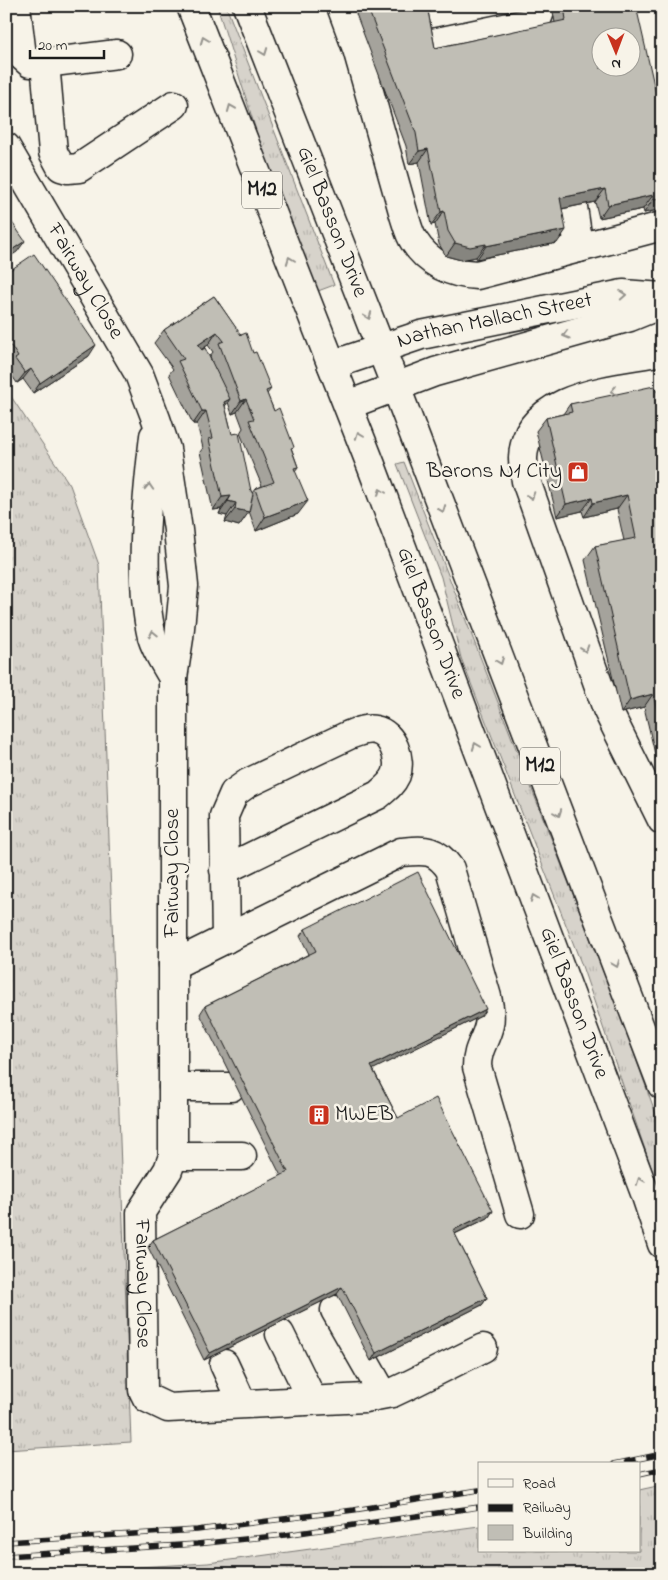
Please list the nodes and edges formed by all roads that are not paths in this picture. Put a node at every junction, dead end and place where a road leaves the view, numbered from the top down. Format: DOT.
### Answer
graph roads {
  1 [pos="16,6"];
  2 [pos="190,6"];
  3 [pos="247,6"];
  4 [pos="341,6"];
  5 [pos="542,6"];
  6 [pos="644,6"];
  7 [pos="423,45"];
  8 [pos="117,54"];
  9 [pos="45,63"];
  10 [pos="660,96"];
  11 [pos="174,104"];
  12 [pos="6,147"];
  13 [pos="573,207"];
  14 [pos="662,226"];
  15 [pos="579,248"];
  16 [pos="662,297"];
  17 [pos="662,304"];
  18 [pos="380,347"];
  19 [pos="332,365"];
  20 [pos="662,381"];
  21 [pos="396,387"];
  22 [pos="348,405"];
  23 [pos="156,419"];
  24 [pos="178,530"];
  25 [pos="146,536"];
  26 [pos="173,678"];
  27 [pos="662,820"];
  28 [pos="224,870"];
  29 [pos="226,939"];
  30 [pos="173,965"];
  31 [pos="662,1085"];
  32 [pos="173,1087"];
  33 [pos="231,1087"];
  34 [pos="174,1156"];
  35 [pos="242,1156"];
  36 [pos="520,1214"];
  37 [pos="662,1244"];
  38 [pos="335,1310"];
  39 [pos="280,1334"];
  40 [pos="483,1348"];
  41 [pos="224,1364"];
  42 [pos="383,1394"];
  43 [pos="312,1399"];
  44 [pos="242,1403"];
  1 -- 9 [label="main road"];
  19 -- 2 [label="main road, Giel Basson Drive / M12, one-way"];
  3 -- 18 [label="main road, Giel Basson Drive / M12, one-way"];
  4 -- 15 [label="main road"];
  5 -- 7 [label="main road"];
  6 -- 10 [label="main road"];
  8 -- 9 [label="main road"];
  9 -- 11 [label="main road"];
  12 -- 23 [label="main road, Fairway Close"];
  13 -- 15 [label="main road"];
  14 -- 15 [label="main road"];
  18 -- 16 [label="main road, Nathan Mallach Street, one-way"];
  17 -- 21 [label="main road, Nathan Mallach Street, one-way"];
  18 -- 19 [label="main road, Nathan Mallach Street"];
  18 -- 21 [label="main road, Giel Basson Drive / M12"];
  19 -- 22 [label="main road, Giel Basson Drive / M12"];
  20 -- 27 [label="main road, one-way"];
  21 -- 22 [label="main road, Nathan Mallach Street"];
  21 -- 31 [label="main road, Giel Basson Drive / M12, one-way"];
  37 -- 22 [label="main road, Giel Basson Drive / M12, one-way"];
  23 -- 24 [label="main road, Fairway Close"];
  25 -- 23 [label="main road, Fairway Close, one-way"];
  24 -- 25 [label="main road"];
  24 -- 26 [label="main road, Fairway Close"];
  26 -- 25 [label="main road, Fairway Close, one-way"];
  26 -- 30 [label="main road, Fairway Close"];
  28 -- 28 [label="main road"];
  28 -- 29 [label="main road"];
  29 -- 30 [label="main road"];
  29 -- 36 [label="main road"];
  30 -- 32 [label="main road, Fairway Close"];
  32 -- 33 [label="main road"];
  32 -- 34 [label="main road, Fairway Close"];
  34 -- 35 [label="main road"];
  34 -- 44 [label="main road, Fairway Close"];
  38 -- 42 [label="main road"];
  39 -- 43 [label="main road"];
  40 -- 42 [label="main road, Fairway Close"];
  41 -- 44 [label="main road"];
  42 -- 43 [label="main road, Fairway Close"];
  43 -- 44 [label="main road, Fairway Close"];
}
